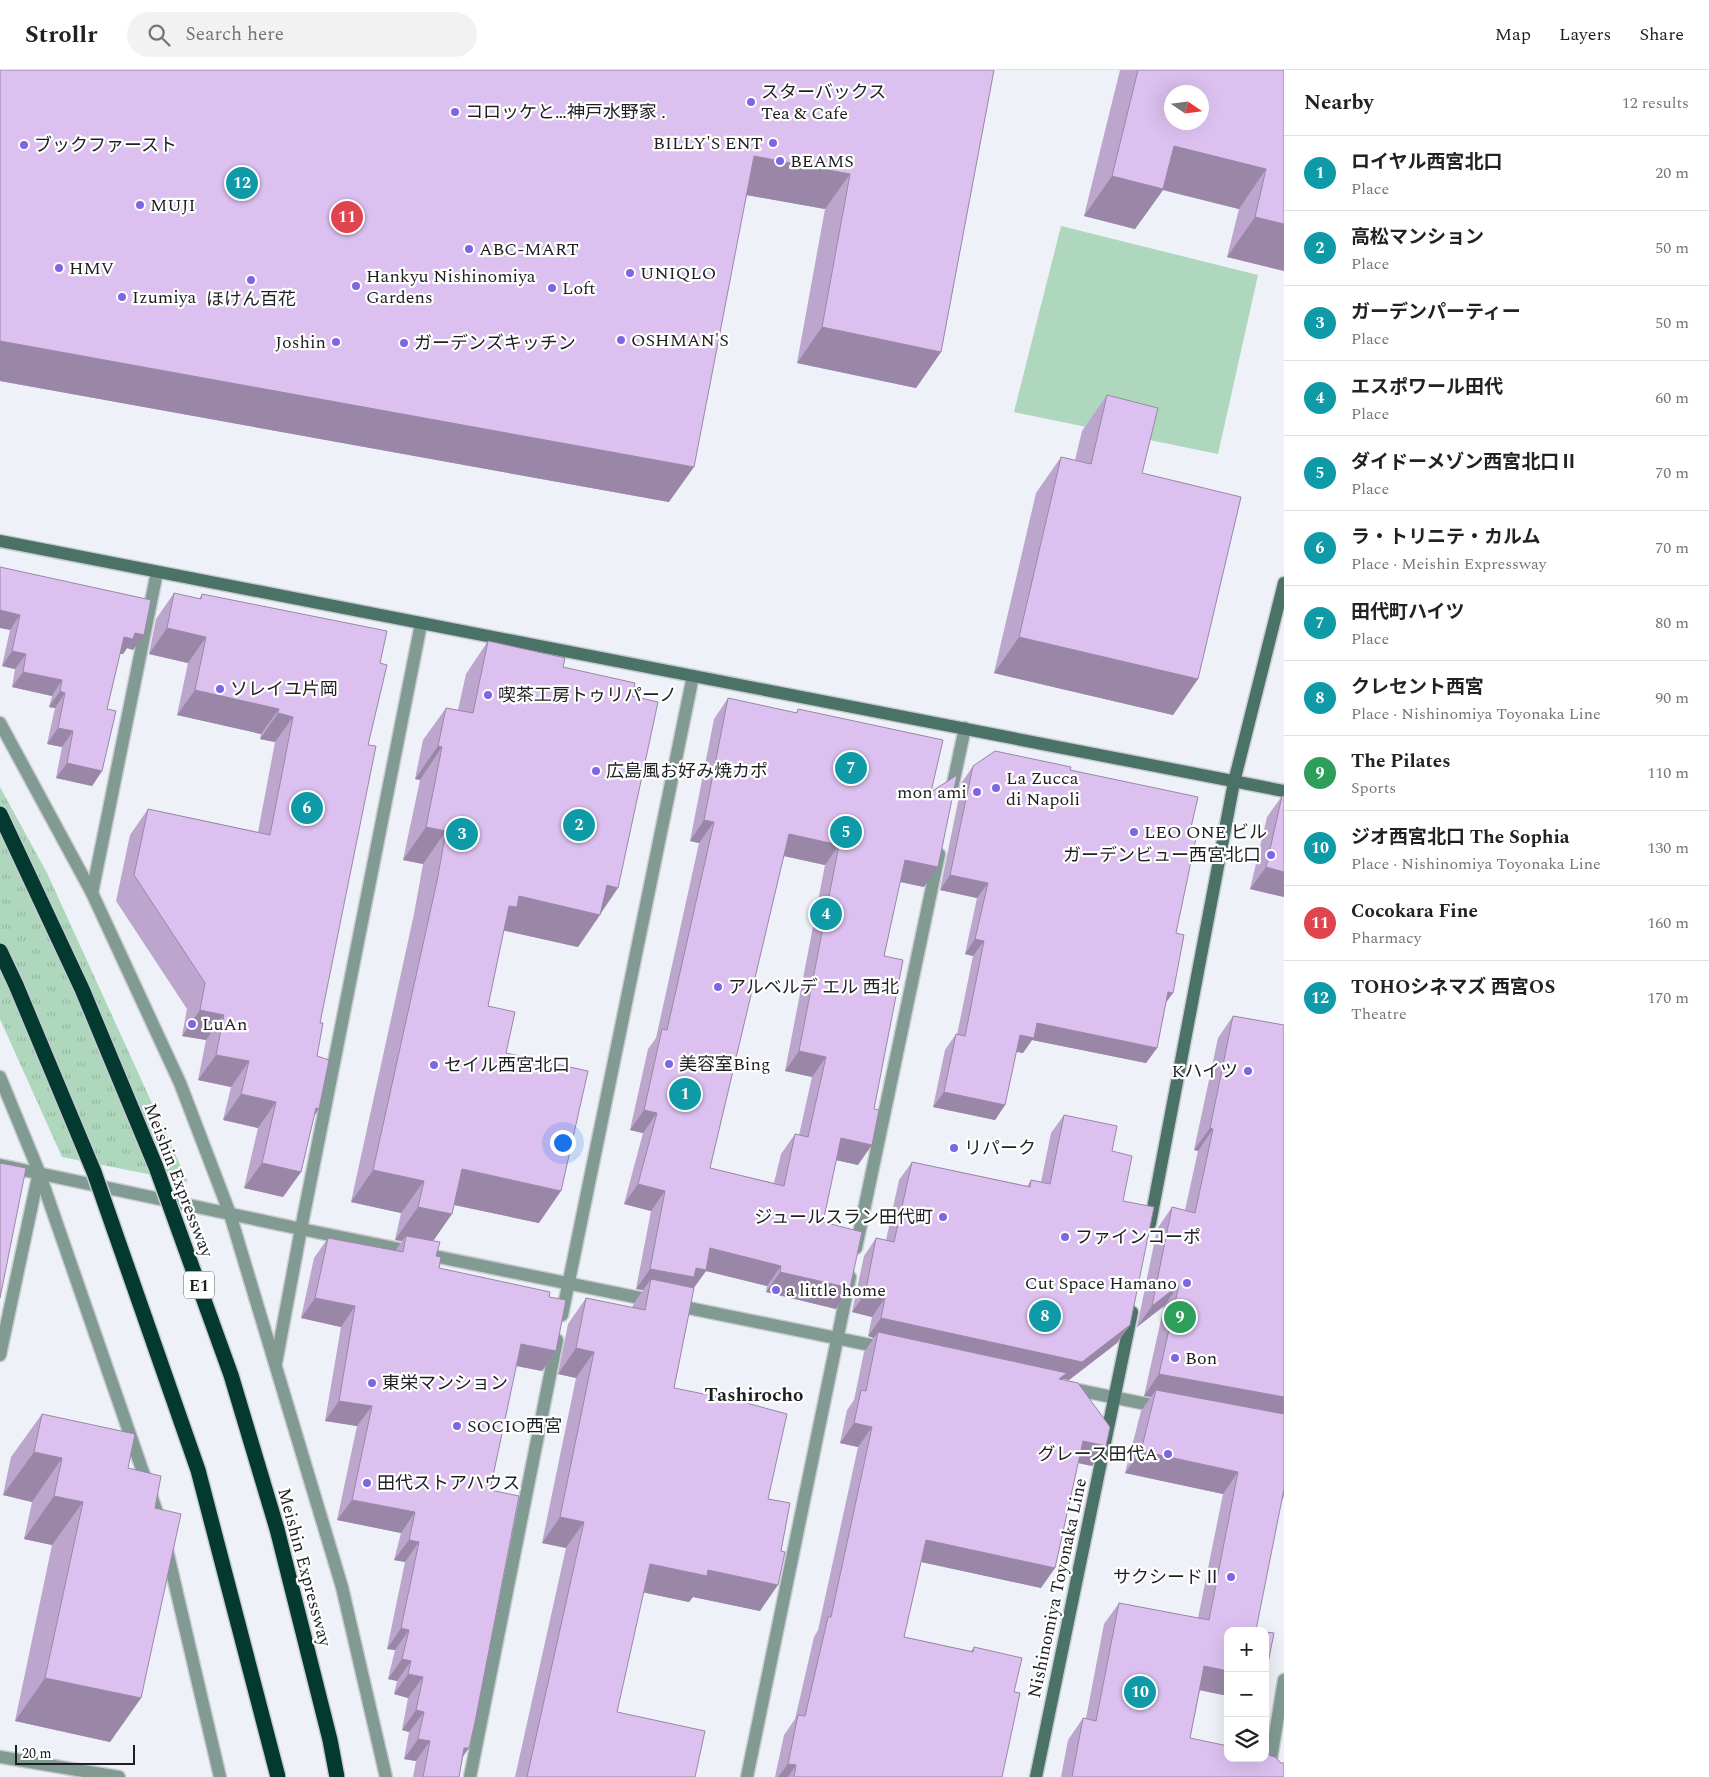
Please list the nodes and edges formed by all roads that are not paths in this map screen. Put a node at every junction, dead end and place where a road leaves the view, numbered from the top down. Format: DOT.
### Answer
graph roads {
  1 [pos="0,542"];
  2 [pos="157,572"];
  3 [pos="1284,583"];
  4 [pos="421,624"];
  5 [pos="693,676"];
  6 [pos="0,723"];
  7 [pos="965,728"];
  8 [pos="1234,782"];
  9 [pos="1284,791"];
  10 [pos="949,805"];
  11 [pos="0,814"];
  12 [pos="941,844"];
  13 [pos="92,893"];
  14 [pos="0,952"];
  15 [pos="0,1077"];
  16 [pos="0,1164"];
  17 [pos="39,1172"];
  18 [pos="230,1214"];
  19 [pos="301,1229"];
  20 [pos="1148,1232"];
  21 [pos="568,1283"];
  22 [pos="1134,1300"];
  23 [pos="838,1338"];
  24 [pos="895,1350"];
  25 [pos="0,1355"];
  26 [pos="276,1365"];
  27 [pos="1056,1386"];
  28 [pos="1113,1398"];
  29 [pos="1170,1408"];
  30 [pos="1284,1680"];
  31 [pos="0,1758"];
  32 [pos="119,1777"];
  33 [pos="220,1777"];
  34 [pos="278,1777"];
  35 [pos="337,1777"];
  36 [pos="386,1777"];
  37 [pos="470,1777"];
  38 [pos="747,1777"];
  39 [pos="1036,1777"];
  40 [pos="1268,1777"];
  1 -- 2 [label="street"];
  2 -- 4 [label="street"];
  2 -- 13 [label="street"];
  3 -- 8 [label="street"];
  4 -- 5 [label="street"];
  4 -- 19 [label="street"];
  5 -- 7 [label="street"];
  5 -- 21 [label="street"];
  6 -- 13 [label="street"];
  7 -- 8 [label="street"];
  7 -- 10 [label="street"];
  8 -- 9 [label="street"];
  8 -- 20 [label="street"];
  11 -- 35 [label="highway, Meishin Expressway / E1, bridge"];
  12 -- 23 [label="street"];
  13 -- 18 [label="street"];
  14 -- 34 [label="highway, bridge"];
  15 -- 17 [label="street"];
  16 -- 17 [label="street"];
  17 -- 18 [label="street"];
  17 -- 25 [label="street"];
  17 -- 33 [label="street"];
  18 -- 19 [label="street"];
  18 -- 26 [label="street"];
  19 -- 21 [label="street"];
  19 -- 26 [label="street"];
  21 -- 23 [label="street"];
  21 -- 37 [label="street"];
  22 -- 28 [label="street, Nishinomiya Toyonaka Line"];
  23 -- 24 [label="street"];
  23 -- 38 [label="street"];
  26 -- 36 [label="street"];
  27 -- 28 [label="street"];
  28 -- 29 [label="street"];
  28 -- 39 [label="street, Nishinomiya Toyonaka Line"];
  30 -- 40 [label="street"];
  31 -- 32 [label="street"];
}
